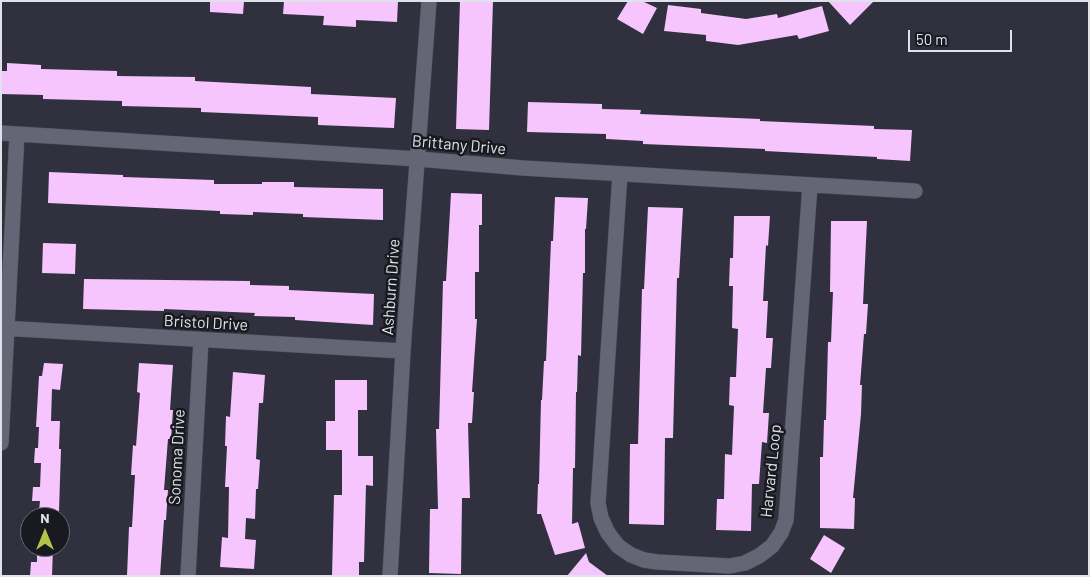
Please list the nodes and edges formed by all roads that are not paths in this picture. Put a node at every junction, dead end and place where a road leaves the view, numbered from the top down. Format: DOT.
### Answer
graph roads {
  1 [pos="429,1"];
  2 [pos="1,133"];
  3 [pos="17,134"];
  4 [pos="418,159"];
  5 [pos="620,174"];
  6 [pos="810,185"];
  7 [pos="915,191"];
  8 [pos="4,329"];
  9 [pos="201,340"];
  10 [pos="403,351"];
  11 [pos="1,443"];
  12 [pos="188,576"];
  13 [pos="390,576"];
  1 -- 4 [label="street, Ashburn Drive"];
  2 -- 3 [label="street, Brittany Drive"];
  3 -- 4 [label="street, Brittany Drive"];
  3 -- 8 [label="street"];
  4 -- 5 [label="street, Brittany Drive"];
  4 -- 10 [label="street, Ashburn Drive"];
  5 -- 6 [label="street, Brittany Drive"];
  5 -- 6 [label="street, Harvard Loop"];
  6 -- 7 [label="street, Brittany Drive"];
  8 -- 9 [label="street, Bristol Drive"];
  8 -- 11 [label="street"];
  9 -- 10 [label="street, Bristol Drive"];
  9 -- 12 [label="street, Sonoma Drive"];
  10 -- 13 [label="street, Ashburn Drive"];
}
